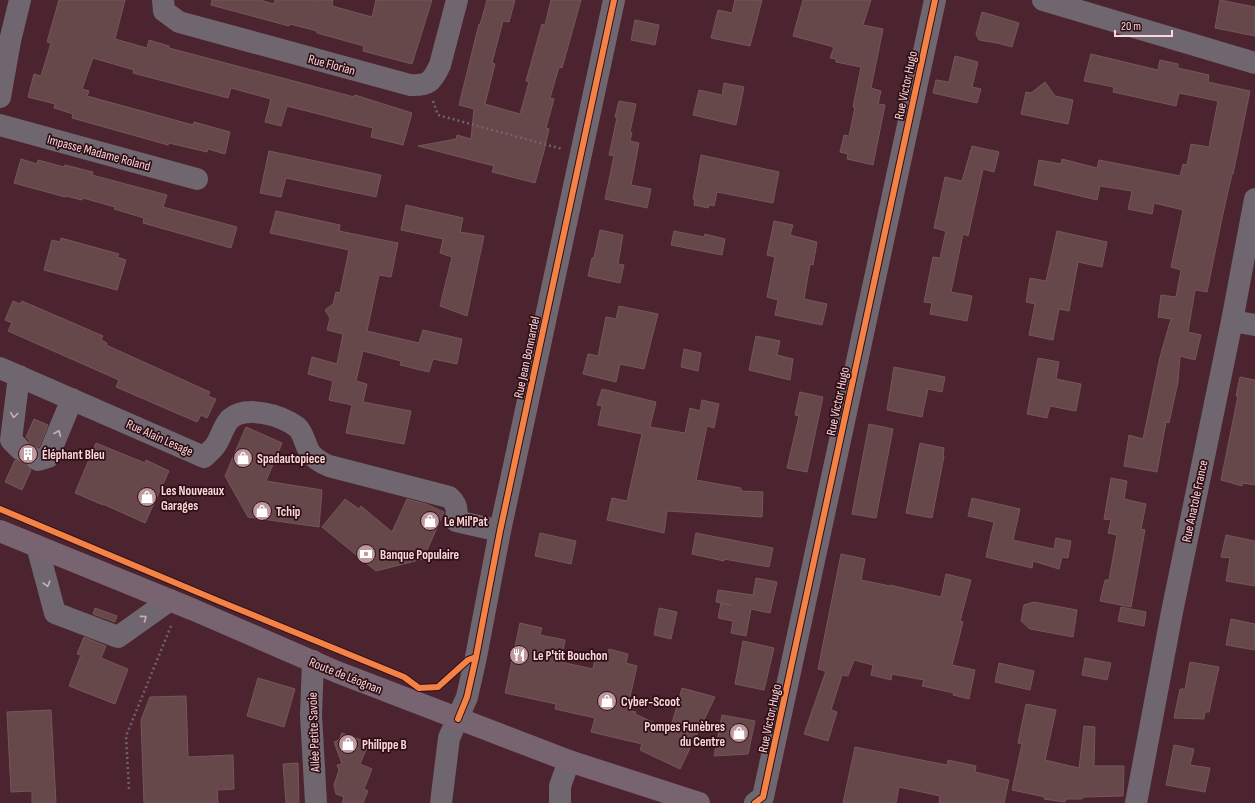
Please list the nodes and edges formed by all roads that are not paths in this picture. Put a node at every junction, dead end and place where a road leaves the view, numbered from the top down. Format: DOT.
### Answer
graph roads {
  1 [pos="20,0"];
  2 [pos="163,0"];
  3 [pos="457,0"];
  4 [pos="614,0"];
  5 [pos="935,0"];
  6 [pos="1043,0"];
  7 [pos="1255,63"];
  8 [pos="0,97"];
  9 [pos="0,125"];
  10 [pos="197,179"];
  11 [pos="1255,199"];
  12 [pos="1232,321"];
  13 [pos="1255,325"];
  14 [pos="9,372"];
  15 [pos="72,398"];
  16 [pos="0,531"];
  17 [pos="500,531"];
  18 [pos="37,546"];
  19 [pos="178,603"];
  20 [pos="313,661"];
  21 [pos="458,719"];
  22 [pos="569,761"];
  23 [pos="316,803"];
  24 [pos="441,803"];
  25 [pos="560,803"];
  26 [pos="699,803"];
  27 [pos="755,803"];
  28 [pos="1136,803"];
  1 -- 8 [label="street"];
  2 -- 3 [label="street, Rue Florian"];
  4 -- 17 [label="street, Rue Jean Bonnardel"];
  5 -- 27 [label="street, Rue Victor Hugo"];
  6 -- 7 [label="street"];
  9 -- 10 [label="street, Impasse Madame Roland"];
  11 -- 12 [label="street, Rue Anatole France"];
  12 -- 13 [label="street"];
  12 -- 28 [label="street, Rue Anatole France"];
  14 -- 15 [label="street, Rue Alain Lesage"];
  14 -- 15 [label="street, one-way"];
  15 -- 17 [label="street, Rue Alain Lesage"];
  16 -- 18 [label="main road, Route de Léognan"];
  17 -- 21 [label="street, Rue Jean Bonnardel"];
  18 -- 19 [label="main road, Route de Léognan"];
  18 -- 19 [label="street, one-way"];
  19 -- 20 [label="main road, Route de Léognan"];
  20 -- 21 [label="main road, Route de Léognan"];
  20 -- 23 [label="street, Allée Petite Savoie"];
  21 -- 22 [label="main road, Route de Léognan"];
  21 -- 24 [label="street, Rue Jean Bonnardel"];
  22 -- 25 [label="street"];
  22 -- 26 [label="main road, Route de Léognan"];
}
